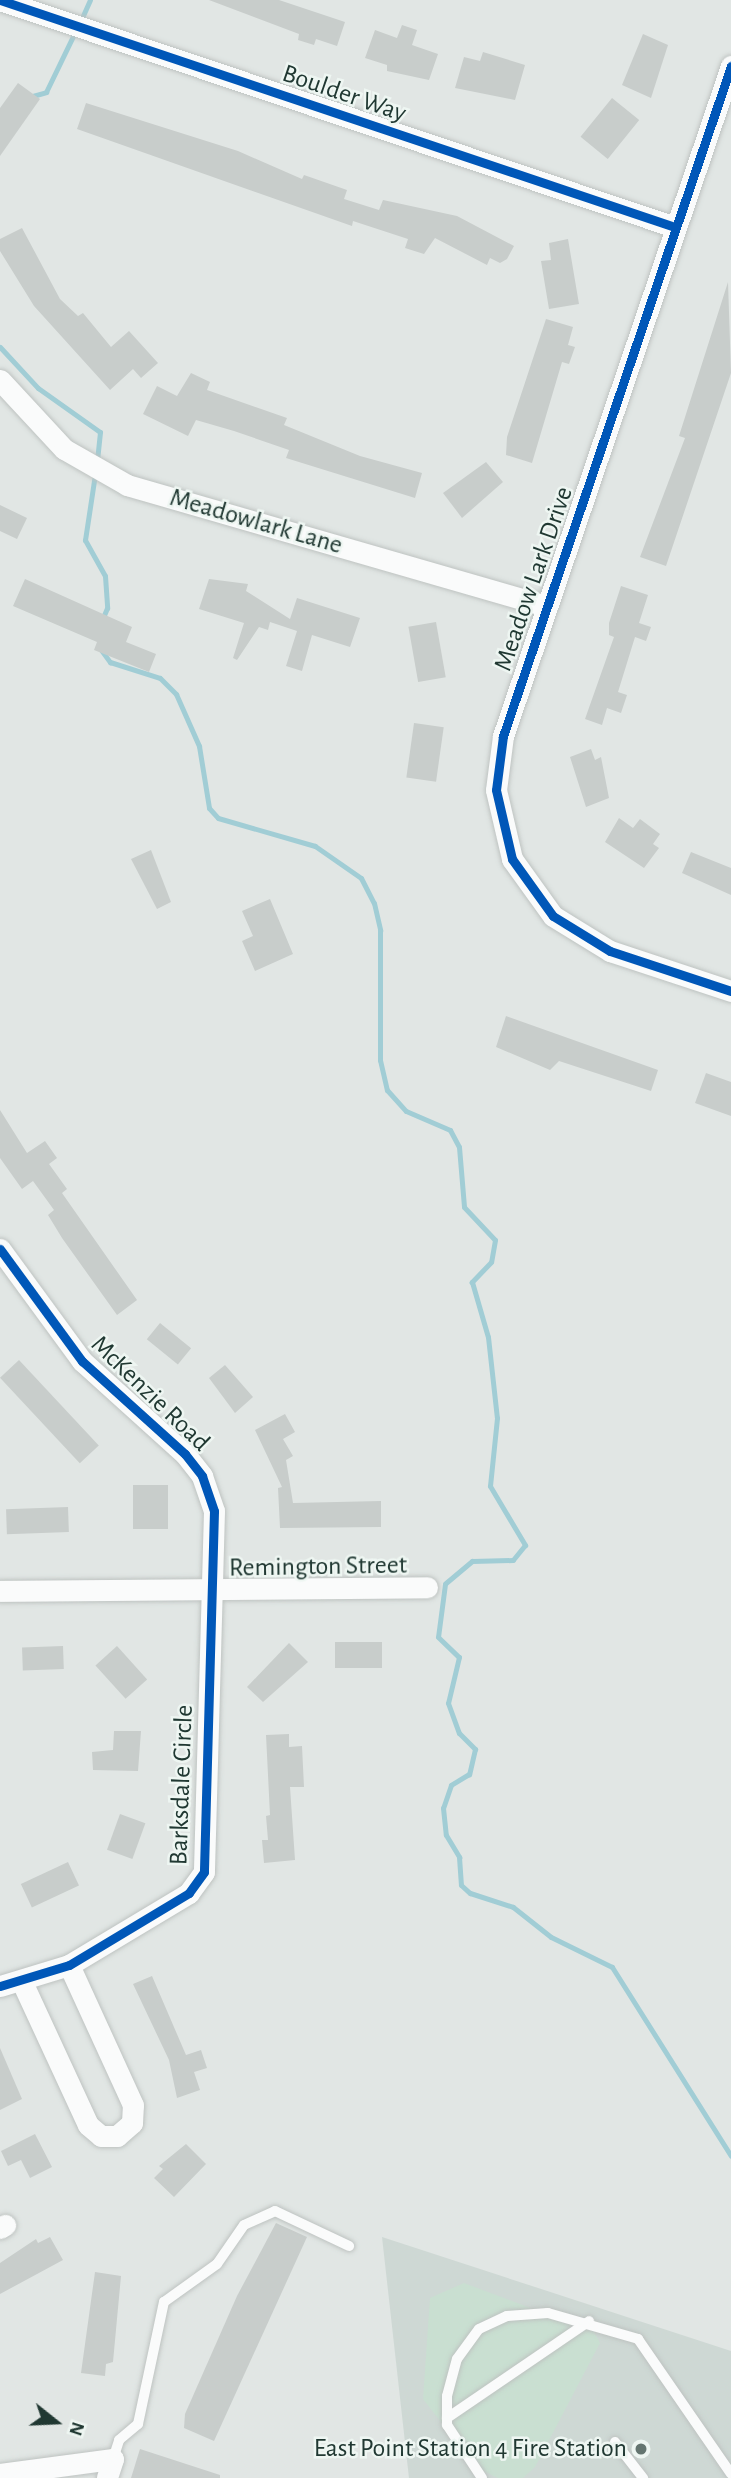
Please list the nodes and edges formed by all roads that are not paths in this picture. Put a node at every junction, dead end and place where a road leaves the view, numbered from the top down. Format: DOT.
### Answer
graph roads {
  1 [pos="0,0"];
  2 [pos="731,66"];
  3 [pos="675,227"];
  4 [pos="2,386"];
  5 [pos="547,606"];
  6 [pos="731,991"];
  7 [pos="0,1249"];
  8 [pos="427,1587"];
  9 [pos="209,1589"];
  10 [pos="0,1591"];
  11 [pos="69,1965"];
  12 [pos="22,1982"];
  13 [pos="0,1986"];
  14 [pos="349,2246"];
  15 [pos="589,2321"];
  16 [pos="447,2418"];
  17 [pos="615,2442"];
  18 [pos="110,2469"];
  19 [pos="0,2474"];
  20 [pos="731,2474"];
  21 [pos="482,2478"];
  22 [pos="643,2478"];
  1 -- 3 [label="street, Boulder Way"];
  2 -- 3 [label="street, Meadow Lark Drive"];
  3 -- 5 [label="street, Meadow Lark Drive"];
  4 -- 5 [label="street, Meadowlark Lane"];
  5 -- 6 [label="street, Meadow Lark Drive"];
  7 -- 9 [label="street, McKenzie Road"];
  8 -- 9 [label="street, Remington Street"];
  9 -- 10 [label="street, Remington Street"];
  9 -- 11 [label="street, Barksdale Circle"];
  11 -- 12 [label="street, Barksdale Circle"];
  11 -- 12 [label="street"];
  12 -- 13 [label="street, Barksdale Circle"];
  14 -- 18 [label="lane"];
  15 -- 16 [label="lane"];
  15 -- 16 [label="lane"];
  15 -- 20 [label="lane"];
  16 -- 21 [label="lane"];
  17 -- 22 [label="lane"];
  18 -- 19 [label="street"];
}
